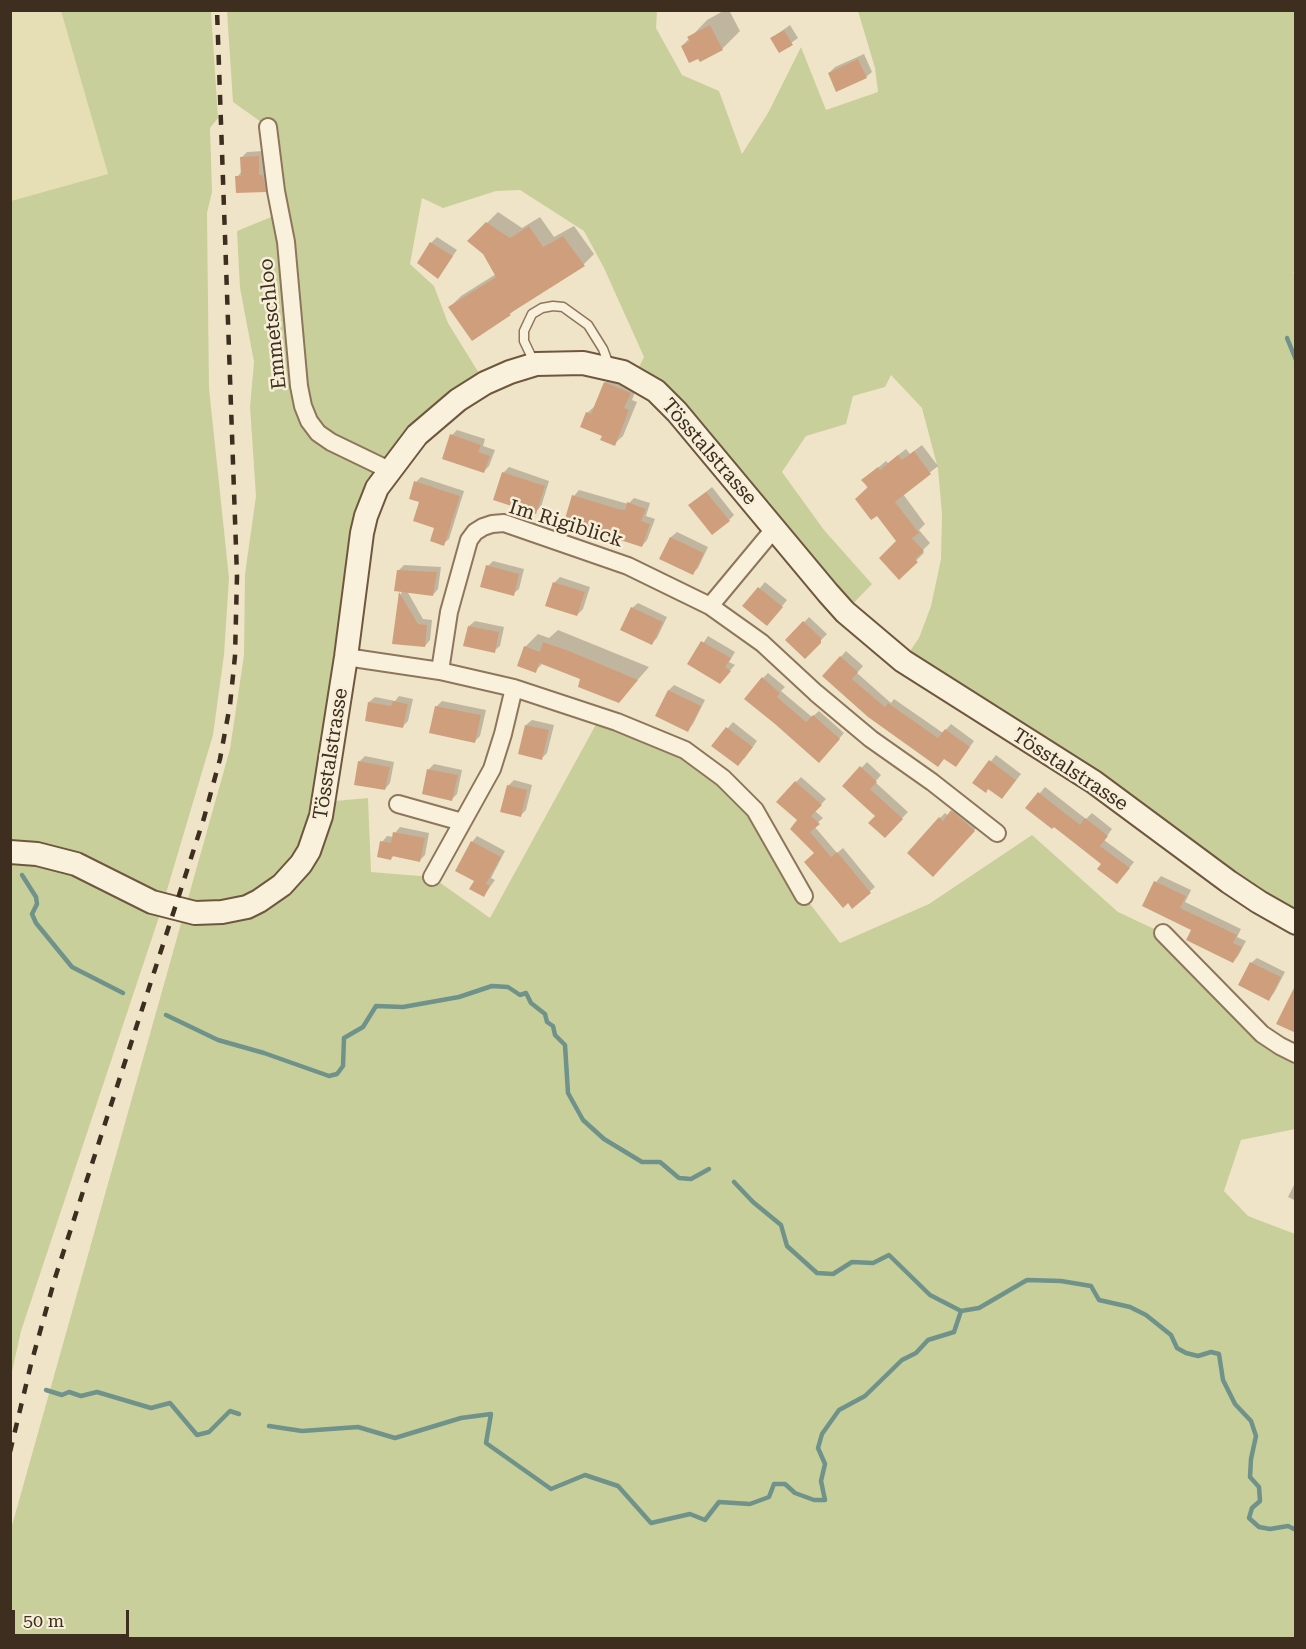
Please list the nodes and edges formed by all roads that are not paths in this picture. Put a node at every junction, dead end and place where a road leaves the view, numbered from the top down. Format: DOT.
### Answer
graph roads {
  1 [pos="268,127"];
  2 [pos="536,364"];
  3 [pos="610,368"];
  4 [pos="389,470"];
  5 [pos="774,528"];
  6 [pos="710,606"];
  7 [pos="346,657"];
  8 [pos="440,671"];
  9 [pos="514,688"];
  10 [pos="398,804"];
  11 [pos="462,822"];
  12 [pos="997,833"];
  13 [pos="10,852"];
  14 [pos="432,877"];
  15 [pos="804,896"];
  16 [pos="1296,923"];
  17 [pos="1163,933"];
  18 [pos="1296,1054"];
  1 -- 4 [label="street, Emmetschloo"];
  2 -- 3 [label="main road, Tösstalstrasse"];
  2 -- 3 [label="lane"];
  2 -- 4 [label="main road, Tösstalstrasse"];
  3 -- 5 [label="main road, Tösstalstrasse"];
  4 -- 7 [label="main road, Tösstalstrasse"];
  5 -- 6 [label="street"];
  5 -- 16 [label="main road, Tösstalstrasse"];
  6 -- 8 [label="street, Im Rigiblick"];
  6 -- 12 [label="street, Im Rigiblick"];
  7 -- 8 [label="street"];
  7 -- 13 [label="main road, Tösstalstrasse"];
  8 -- 9 [label="street"];
  9 -- 11 [label="street"];
  9 -- 15 [label="street"];
  10 -- 11 [label="street"];
  11 -- 14 [label="street"];
  17 -- 18 [label="street"];
}
